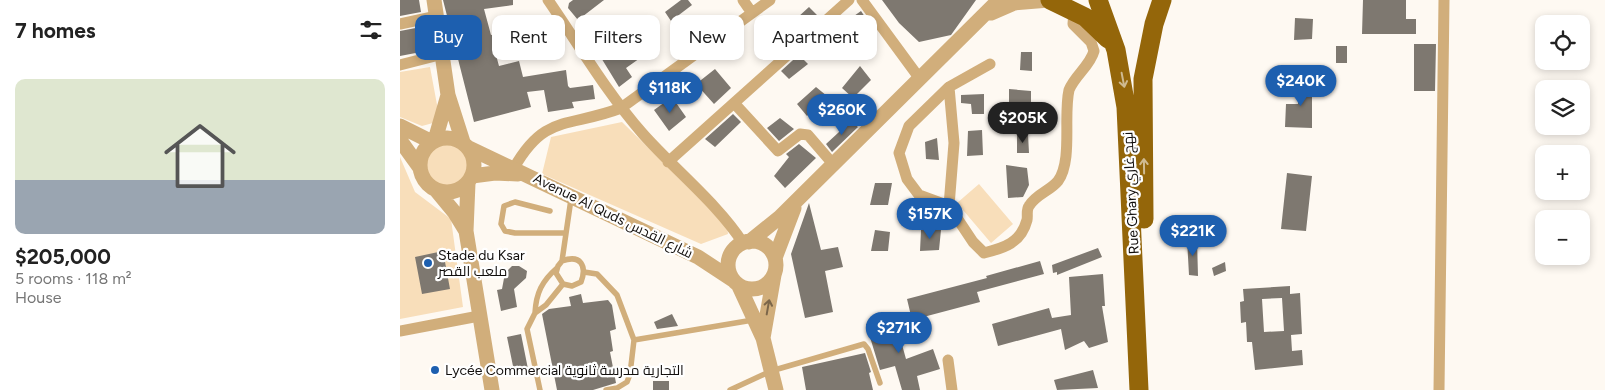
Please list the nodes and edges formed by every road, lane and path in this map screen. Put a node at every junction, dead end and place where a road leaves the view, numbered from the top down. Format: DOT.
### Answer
graph roads {
  1 [pos="434,0"];
  2 [pos="548,0"];
  3 [pos="743,0"];
  4 [pos="770,0"];
  5 [pos="849,0"];
  6 [pos="862,0"];
  7 [pos="998,0"];
  8 [pos="1049,0"];
  9 [pos="1098,0"];
  10 [pos="1162,0"];
  11 [pos="1444,0"];
  12 [pos="1074,11"];
  13 [pos="752,13"];
  14 [pos="437,15"];
  15 [pos="415,21"];
  16 [pos="977,21"];
  17 [pos="400,24"];
  18 [pos="1116,50"];
  19 [pos="420,60"];
  20 [pos="444,60"];
  21 [pos="990,64"];
  22 [pos="400,65"];
  23 [pos="920,80"];
  24 [pos="949,87"];
  25 [pos="448,95"];
  26 [pos="734,104"];
  27 [pos="621,108"];
  28 [pos="400,126"];
  29 [pos="400,140"];
  30 [pos="434,141"];
  31 [pos="466,145"];
  32 [pos="668,162"];
  33 [pos="833,164"];
  34 [pos="420,168"];
  35 [pos="520,172"];
  36 [pos="470,180"];
  37 [pos="436,190"];
  38 [pos="572,197"];
  39 [pos="799,198"];
  40 [pos="948,206"];
  41 [pos="550,211"];
  42 [pos="466,231"];
  43 [pos="566,233"];
  44 [pos="743,244"];
  45 [pos="698,257"];
  46 [pos="775,258"];
  47 [pos="562,260"];
  48 [pos="557,268"];
  49 [pos="584,272"];
  50 [pos="774,275"];
  51 [pos="736,283"];
  52 [pos="563,284"];
  53 [pos="535,313"];
  54 [pos="480,316"];
  55 [pos="1142,317"];
  56 [pos="756,320"];
  57 [pos="400,331"];
  58 [pos="763,338"];
  59 [pos="634,340"];
  60 [pos="948,360"];
  61 [pos="771,371"];
  62 [pos="880,383"];
  63 [pos="492,390"];
  64 [pos="540,390"];
  65 [pos="606,390"];
  66 [pos="730,390"];
  67 [pos="776,390"];
  68 [pos="952,390"];
  69 [pos="1139,390"];
  70 [pos="1152,390"];
  71 [pos="1439,390"];
  1 -- 14 [label="street"];
  2 -- 27 [label="street"];
  3 -- 13 [label="street"];
  4 -- 13 [label="street"];
  5 -- 26 [label="street"];
  6 -- 23 [label="street"];
  7 -- 16 [label="street"];
  8 -- 12 [label="highway"];
  8 -- 16 [label="street"];
  9 -- 18 [label="highway, Rue Ghary نهج غاري"];
  55 -- 10 [label="highway, Rue Ghary نهج غاري, one-way"];
  11 -- 71 [label="street"];
  12 -- 18 [label="highway"];
  12 -- 40 [label="street"];
  13 -- 27 [label="street"];
  15 -- 17 [label="street"];
  16 -- 23 [label="street"];
  18 -- 55 [label="highway, Rue Ghary نهج غاري, one-way"];
  19 -- 22 [label="street"];
  20 -- 25 [label="street"];
  21 -- 24 [label="street"];
  23 -- 33 [label="street"];
  24 -- 40 [label="street"];
  24 -- 40 [label="street"];
  25 -- 30 [label="street"];
  25 -- 31 [label="street"];
  26 -- 32 [label="street"];
  26 -- 33 [label="street"];
  27 -- 32 [label="street"];
  27 -- 35 [label="street"];
  28 -- 30 [label="street"];
  29 -- 34 [label="street"];
  30 -- 31 [label="street"];
  30 -- 34 [label="street"];
  31 -- 35 [label="street, Avenue Al Quds شارع القدس"];
  31 -- 36 [label="street"];
  32 -- 44 [label="street"];
  33 -- 39 [label="street"];
  34 -- 37 [label="street"];
  35 -- 36 [label="street, Avenue Al Quds شارع القدس"];
  35 -- 38 [label="street, Avenue Al Quds شارع القدس"];
  36 -- 37 [label="street"];
  36 -- 42 [label="street"];
  37 -- 42 [label="street"];
  38 -- 43 [label="lane"];
  38 -- 45 [label="street, Avenue Al Quds شارع القدس"];
  39 -- 44 [label="street"];
  39 -- 46 [label="street"];
  41 -- 43 [label="lane"];
  42 -- 54 [label="street"];
  43 -- 47 [label="lane"];
  44 -- 45 [label="street, Avenue Al Quds شارع القدس"];
  44 -- 46 [label="street"];
  44 -- 51 [label="street"];
  45 -- 51 [label="street, Avenue Al Quds شارع القدس"];
  46 -- 50 [label="street"];
  47 -- 48 [label="lane"];
  47 -- 49 [label="lane"];
  48 -- 52 [label="lane"];
  48 -- 53 [label="lane"];
  49 -- 52 [label="lane"];
  49 -- 59 [label="lane"];
  50 -- 51 [label="street"];
  58 -- 50 [label="street, one-way"];
  51 -- 56 [label="street"];
  52 -- 53 [label="lane"];
  53 -- 64 [label="lane"];
  54 -- 57 [label="street"];
  54 -- 63 [label="street"];
  55 -- 69 [label="highway, Rue Ghary نهج غاري"];
  55 -- 70 [label="highway, Rue Ghary نهج غاري"];
  56 -- 58 [label="street"];
  56 -- 59 [label="lane"];
  58 -- 61 [label="street"];
  59 -- 65 [label="lane"];
  60 -- 68 [label="street"];
  61 -- 62 [label="lane"];
  61 -- 66 [label="lane"];
  61 -- 67 [label="street"];
}
